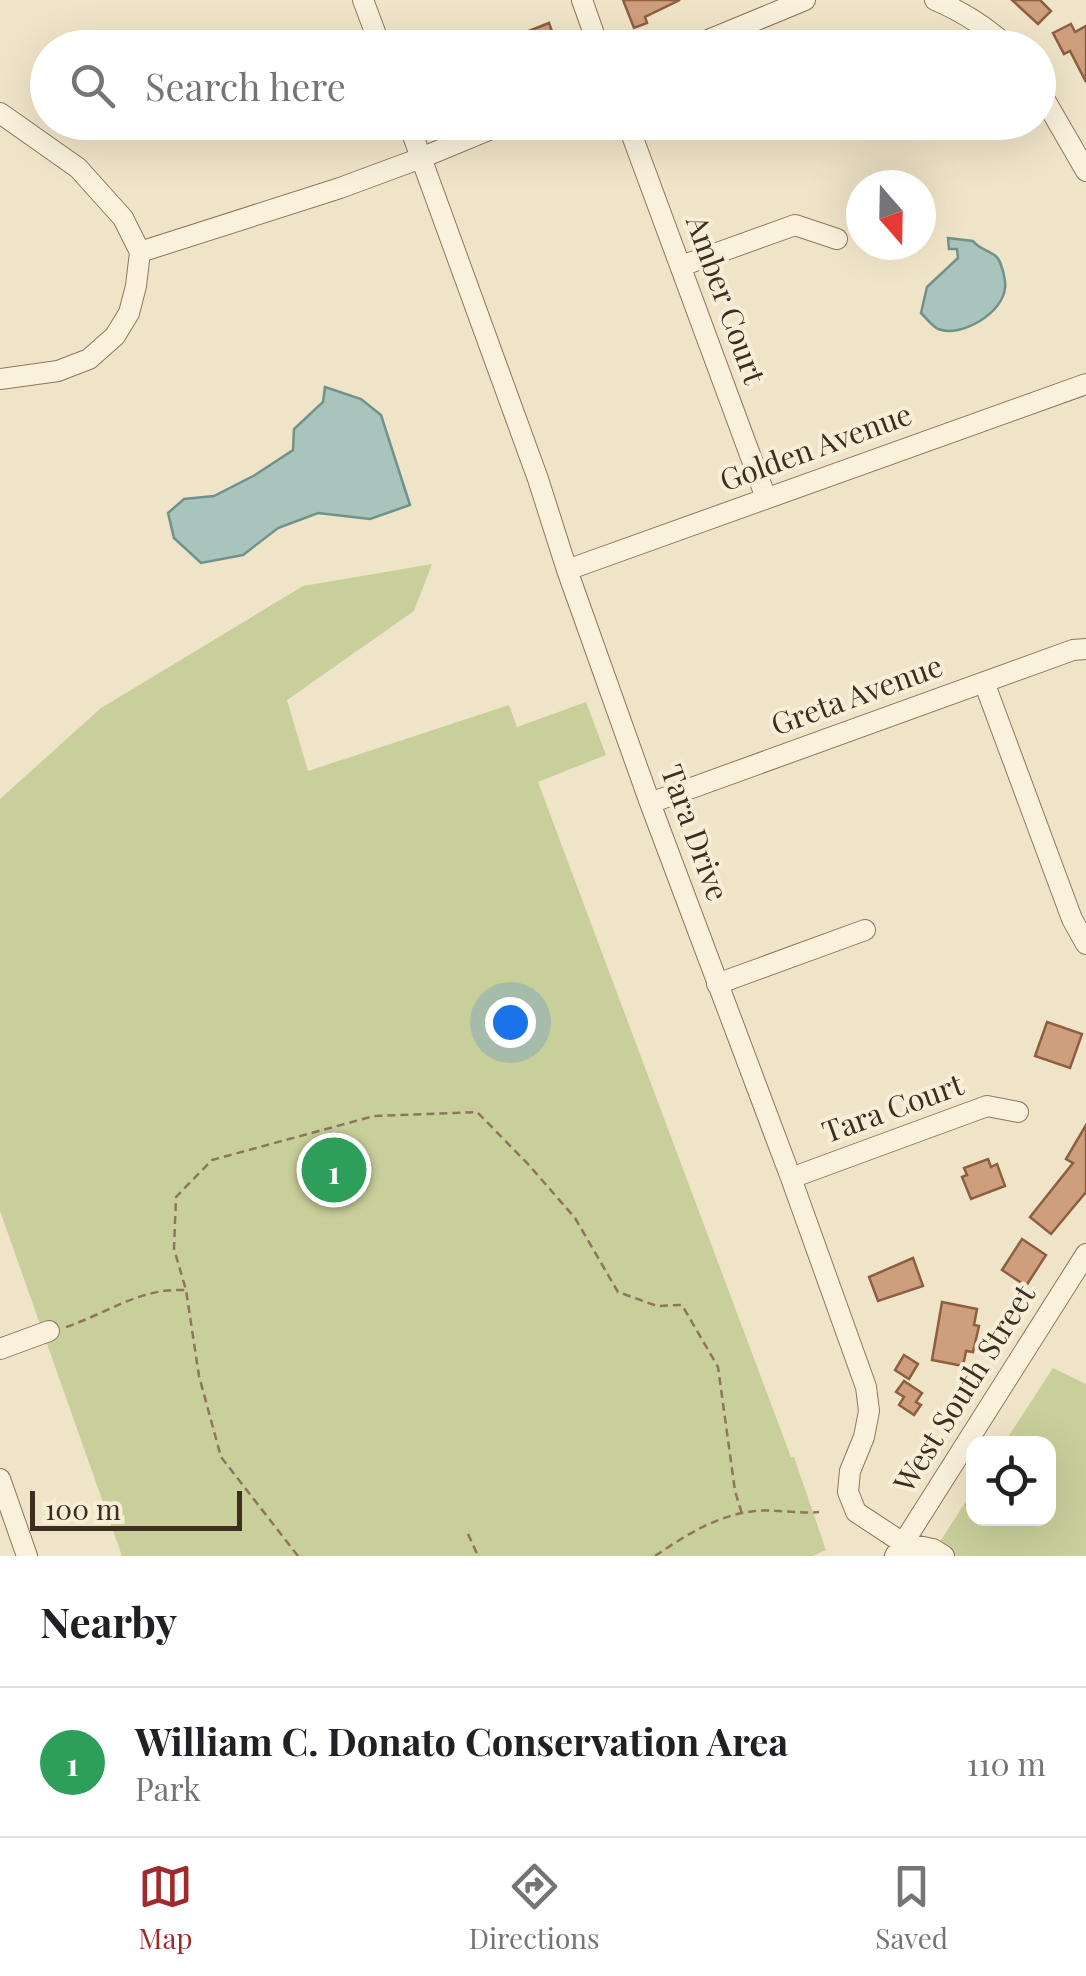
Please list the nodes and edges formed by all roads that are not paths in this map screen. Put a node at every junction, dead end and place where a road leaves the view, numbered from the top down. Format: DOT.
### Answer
graph roads {
  1 [pos="363,0"];
  2 [pos="582,0"];
  3 [pos="805,0"];
  4 [pos="934,0"];
  5 [pos="374,30"];
  6 [pos="593,30"];
  7 [pos="732,30"];
  8 [pos="989,30"];
  9 [pos="0,113"];
  10 [pos="1056,119"];
  11 [pos="30,134"];
  12 [pos="38,140"];
  13 [pos="414,140"];
  14 [pos="464,140"];
  15 [pos="634,140"];
  16 [pos="421,158"];
  17 [pos="1086,171"];
  18 [pos="837,238"];
  19 [pos="140,252"];
  20 [pos="680,266"];
  21 [pos="0,379"];
  22 [pos="1086,384"];
  23 [pos="766,498"];
  24 [pos="567,570"];
  25 [pos="1086,650"];
  26 [pos="984,682"];
  27 [pos="650,803"];
  28 [pos="865,930"];
  29 [pos="1086,944"];
  30 [pos="718,984"];
  31 [pos="1018,1112"];
  32 [pos="791,1178"];
  33 [pos="1086,1254"];
  34 [pos="50,1331"];
  35 [pos="0,1348"];
  36 [pos="0,1479"];
  37 [pos="904,1552"];
  38 [pos="27,1556"];
  39 [pos="944,1556"];
  1 -- 5 [label="street"];
  2 -- 6 [label="street"];
  3 -- 7 [label="street"];
  4 -- 8 [label="street"];
  9 -- 11 [label="street"];
  10 -- 17 [label="street"];
  12 -- 19 [label="street"];
  13 -- 16 [label="street, Tara Drive"];
  14 -- 16 [label="street"];
  15 -- 20 [label="street, Amber Court"];
  16 -- 19 [label="street"];
  16 -- 24 [label="street, Tara Drive"];
  18 -- 20 [label="street"];
  19 -- 21 [label="street"];
  20 -- 23 [label="street, Amber Court"];
  22 -- 23 [label="street, Golden Avenue"];
  23 -- 24 [label="street, Golden Avenue"];
  24 -- 27 [label="street, Tara Drive"];
  25 -- 26 [label="street, Greta Avenue"];
  26 -- 27 [label="street, Greta Avenue"];
  26 -- 29 [label="street"];
  27 -- 30 [label="street, Tara Drive"];
  28 -- 30 [label="street"];
  30 -- 32 [label="street, Tara Drive"];
  31 -- 32 [label="street, Tara Court"];
  32 -- 37 [label="street, Tara Drive"];
  33 -- 37 [label="street, West South Street"];
  34 -- 35 [label="street"];
  36 -- 38 [label="street"];
  37 -- 39 [label="street, Tara Drive"];
}
